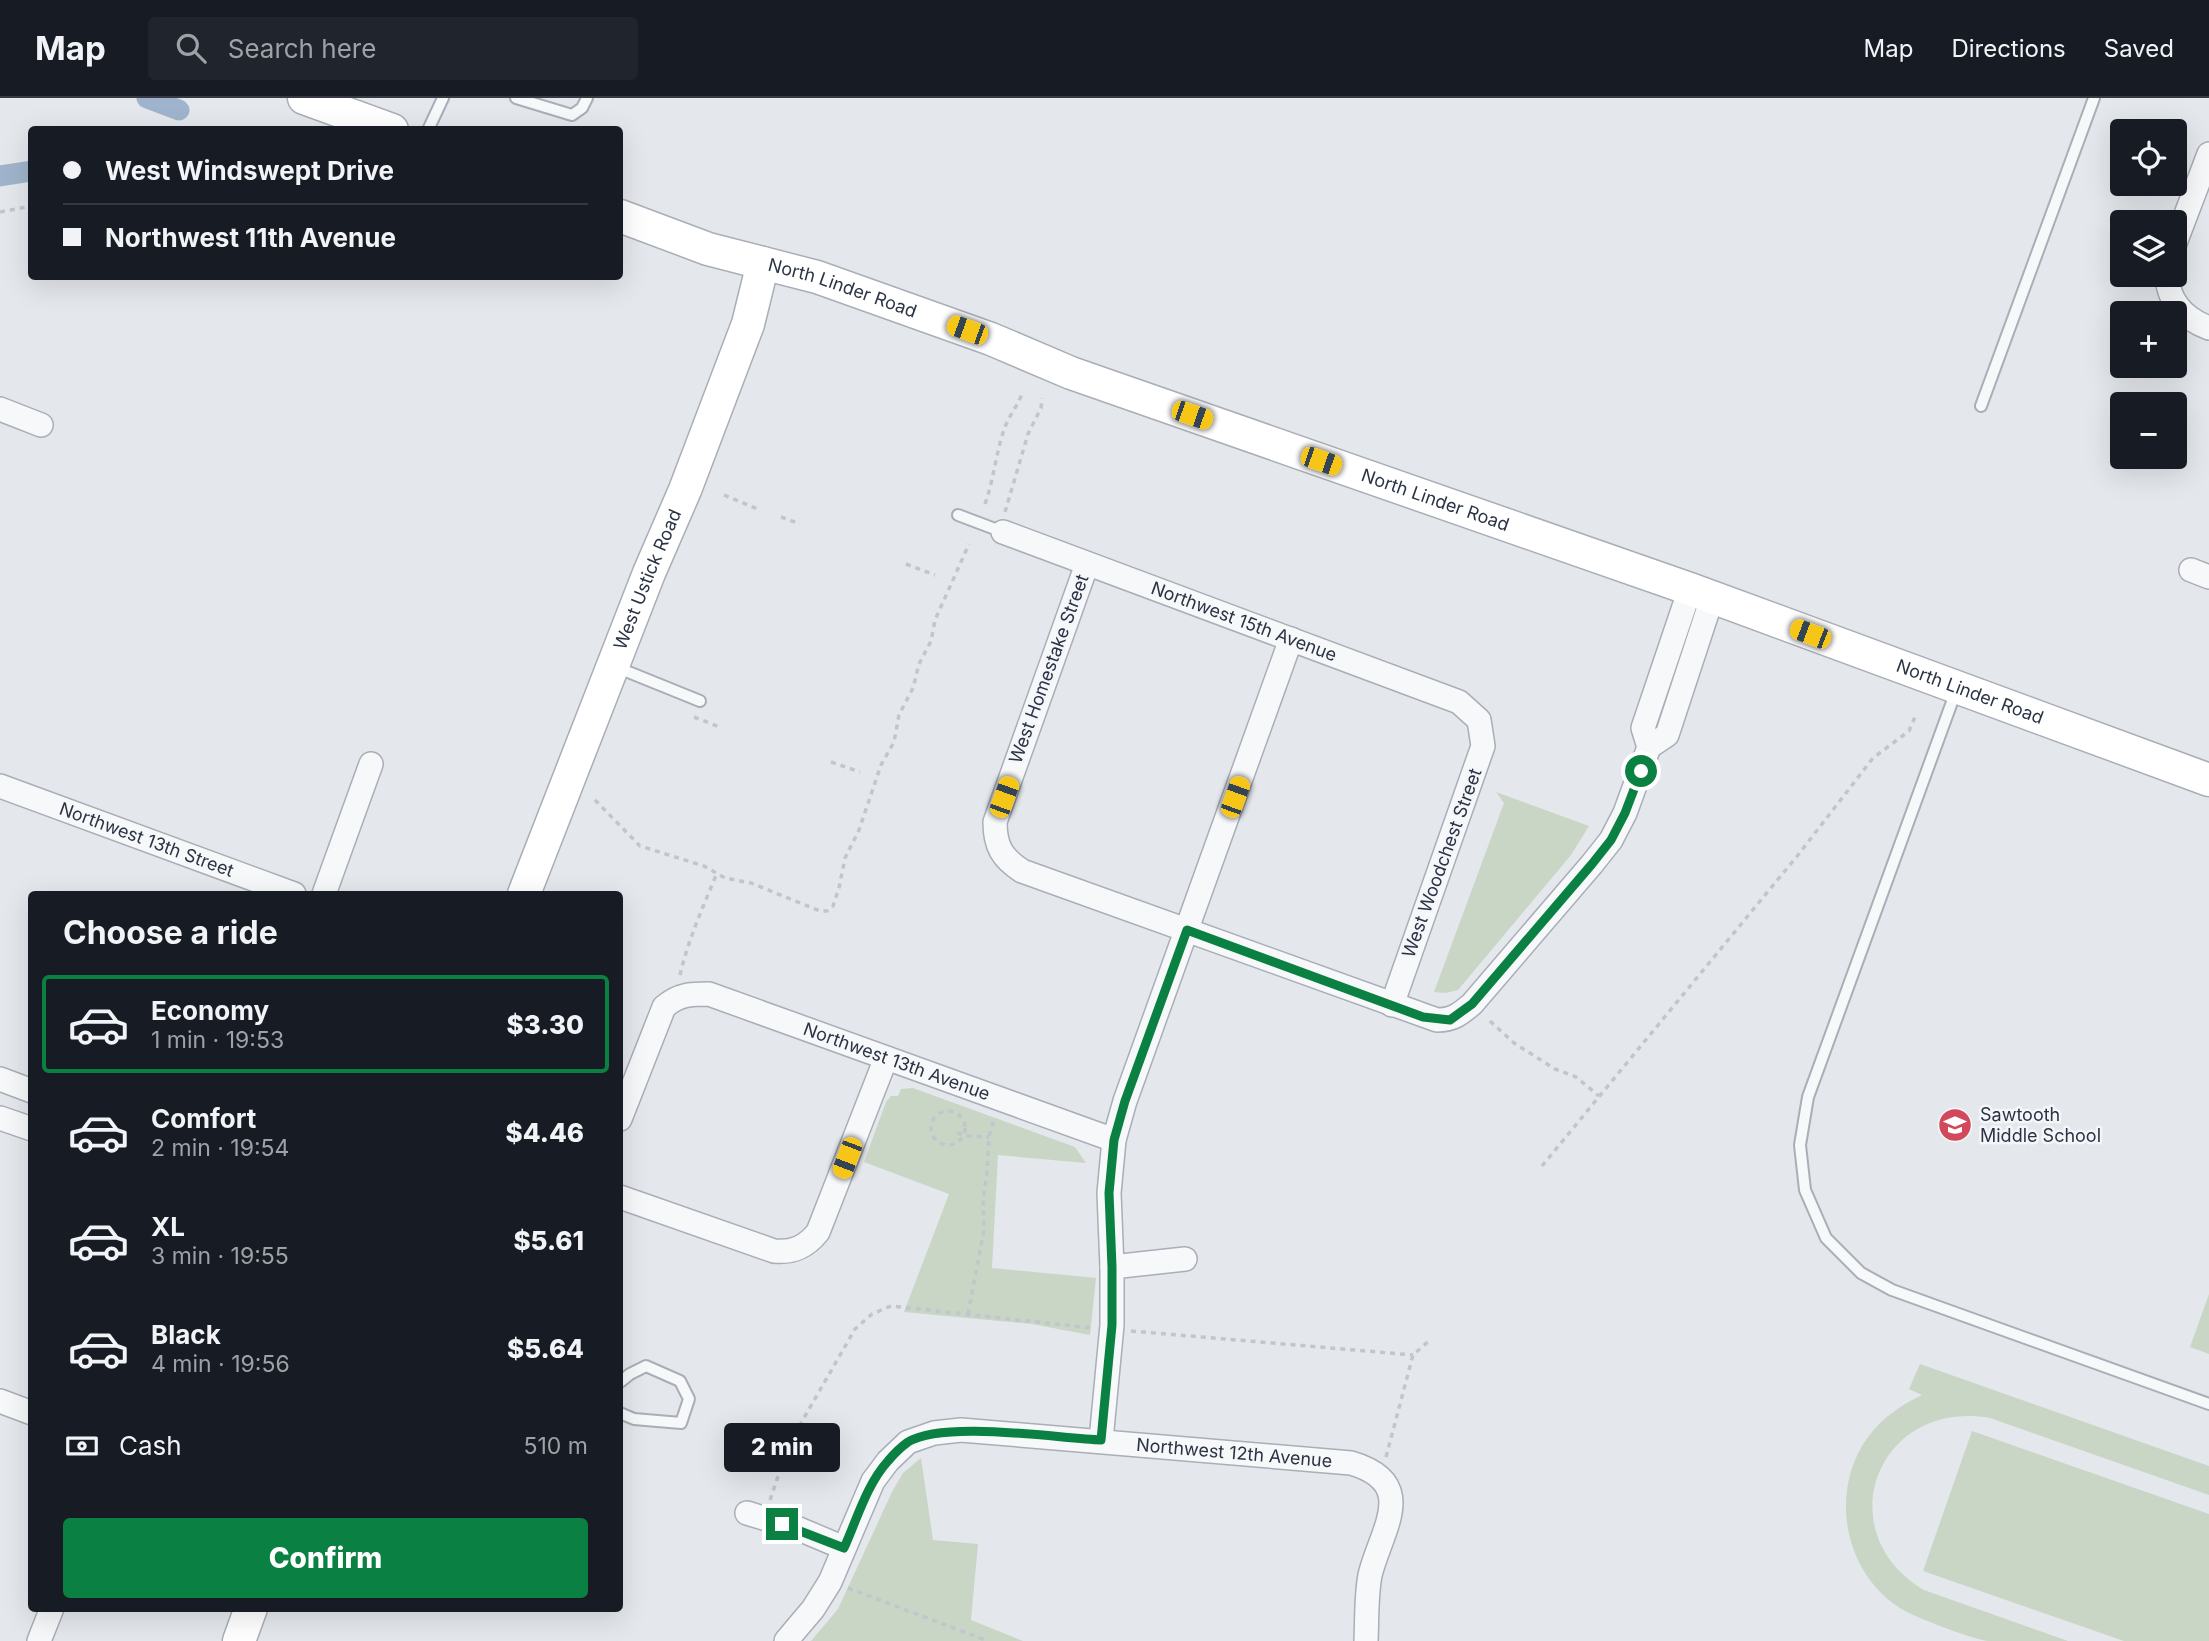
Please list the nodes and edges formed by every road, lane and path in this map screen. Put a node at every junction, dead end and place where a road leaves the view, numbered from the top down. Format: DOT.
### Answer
graph roads {
  1 [pos="304,98"];
  2 [pos="443,98"];
  3 [pos="516,98"];
  4 [pos="587,98"];
  5 [pos="2094,98"];
  6 [pos="381,126"];
  7 [pos="430,126"];
  8 [pos="2209,154"];
  9 [pos="28,207"];
  10 [pos="0,212"];
  11 [pos="2187,212"];
  12 [pos="623,217"];
  13 [pos="763,263"];
  14 [pos="2170,287"];
  15 [pos="2209,328"];
  16 [pos="1023,391"];
  17 [pos="1042,398"];
  18 [pos="1981,406"];
  19 [pos="0,410"];
  20 [pos="41,425"];
  21 [pos="724,495"];
  22 [pos="985,504"];
  23 [pos="760,510"];
  24 [pos="958,515"];
  25 [pos="781,517"];
  26 [pos="800,524"];
  27 [pos="1004,524"];
  28 [pos="969,544"];
  29 [pos="906,564"];
  30 [pos="1087,564"];
  31 [pos="935,575"];
  32 [pos="1701,593"];
  33 [pos="1292,639"];
  34 [pos="613,666"];
  35 [pos="1957,688"];
  36 [pos="700,701"];
  37 [pos="694,717"];
  38 [pos="1915,717"];
  39 [pos="1479,720"];
  40 [pos="722,728"];
  41 [pos="831,762"];
  42 [pos="371,764"];
  43 [pos="860,772"];
  44 [pos="2209,780"];
  45 [pos="0,786"];
  46 [pos="595,800"];
  47 [pos="717,873"];
  48 [pos="286,891"];
  49 [pos="325,891"];
  50 [pos="525,891"];
  51 [pos="1187,930"];
  52 [pos="677,986"];
  53 [pos="1392,1005"];
  54 [pos="1490,1021"];
  55 [pos="886,1058"];
  56 [pos="0,1079"];
  57 [pos="28,1090"];
  58 [pos="1599,1096"];
  59 [pos="623,1111"];
  60 [pos="995,1116"];
  61 [pos="0,1118"];
  62 [pos="28,1128"];
  63 [pos="957,1133"];
  64 [pos="964,1135"];
  65 [pos="989,1137"];
  66 [pos="1114,1140"];
  67 [pos="1542,1166"];
  68 [pos="623,1198"];
  69 [pos="1185,1259"];
  70 [pos="1112,1267"];
  71 [pos="968,1314"];
  72 [pos="1111,1330"];
  73 [pos="1430,1340"];
  74 [pos="1413,1355"];
  75 [pos="623,1380"];
  76 [pos="0,1401"];
  77 [pos="2209,1404"];
  78 [pos="28,1412"];
  79 [pos="623,1414"];
  80 [pos="1101,1440"];
  81 [pos="1384,1482"];
  82 [pos="756,1515"];
  83 [pos="844,1548"];
  84 [pos="830,1582"];
  85 [pos="50,1612"];
  86 [pos="250,1612"];
  87 [pos="39,1641"];
  88 [pos="239,1641"];
  89 [pos="786,1641"];
  90 [pos="988,1641"];
  91 [pos="1366,1641"];
  1 -- 6 [label="main road"];
  2 -- 7 [label="lane"];
  3 -- 4 [label="lane"];
  5 -- 18 [label="lane"];
  8 -- 11 [label="street"];
  9 -- 10 [label="path"];
  12 -- 13 [label="main road, North Linder Road"];
  13 -- 32 [label="main road, North Linder Road"];
  13 -- 34 [label="main road, West Ustick Road"];
  14 -- 15 [label="street"];
  16 -- 22 [label="path"];
  17 -- 27 [label="path"];
  19 -- 20 [label="street"];
  21 -- 23 [label="path"];
  24 -- 27 [label="lane"];
  25 -- 26 [label="path"];
  27 -- 30 [label="street, Northwest 15th Avenue"];
  28 -- 47 [label="path"];
  29 -- 31 [label="path"];
  30 -- 33 [label="street, Northwest 15th Avenue"];
  30 -- 51 [label="street, West Homestake Street"];
  32 -- 35 [label="main road, North Linder Road"];
  32 -- 53 [label="street"];
  33 -- 39 [label="street, Northwest 15th Avenue"];
  33 -- 51 [label="street"];
  34 -- 36 [label="lane"];
  34 -- 50 [label="main road, West Ustick Road"];
  35 -- 44 [label="main road, North Linder Road"];
  35 -- 77 [label="lane"];
  37 -- 40 [label="path"];
  38 -- 58 [label="path"];
  39 -- 53 [label="street, West Woodchest Street"];
  41 -- 43 [label="path"];
  42 -- 49 [label="street"];
  45 -- 48 [label="street, Northwest 13th Street"];
  46 -- 47 [label="path"];
  47 -- 52 [label="path"];
  51 -- 53 [label="street"];
  51 -- 66 [label="street"];
  52 -- 55 [label="street, Northwest 13th Avenue"];
  52 -- 59 [label="street"];
  54 -- 58 [label="path"];
  55 -- 66 [label="street, Northwest 13th Avenue"];
  55 -- 68 [label="street"];
  56 -- 57 [label="street"];
  58 -- 67 [label="path"];
  60 -- 65 [label="path"];
  61 -- 62 [label="street"];
  63 -- 64 [label="path"];
  64 -- 64 [label="path"];
  64 -- 65 [label="path"];
  65 -- 71 [label="path"];
  66 -- 70 [label="street"];
  69 -- 70 [label="street"];
  70 -- 72 [label="street"];
  71 -- 72 [label="path"];
  71 -- 82 [label="path"];
  72 -- 74 [label="path"];
  72 -- 80 [label="street"];
  73 -- 74 [label="path"];
  74 -- 81 [label="path"];
  75 -- 79 [label="lane"];
  76 -- 78 [label="street"];
  80 -- 81 [label="street, Northwest 12th Avenue"];
  80 -- 83 [label="street, Northwest 12th Avenue"];
  81 -- 91 [label="street"];
  82 -- 83 [label="street"];
  83 -- 84 [label="street"];
  84 -- 89 [label="street"];
  84 -- 90 [label="path"];
  85 -- 87 [label="street"];
  86 -- 88 [label="main road"];
}
